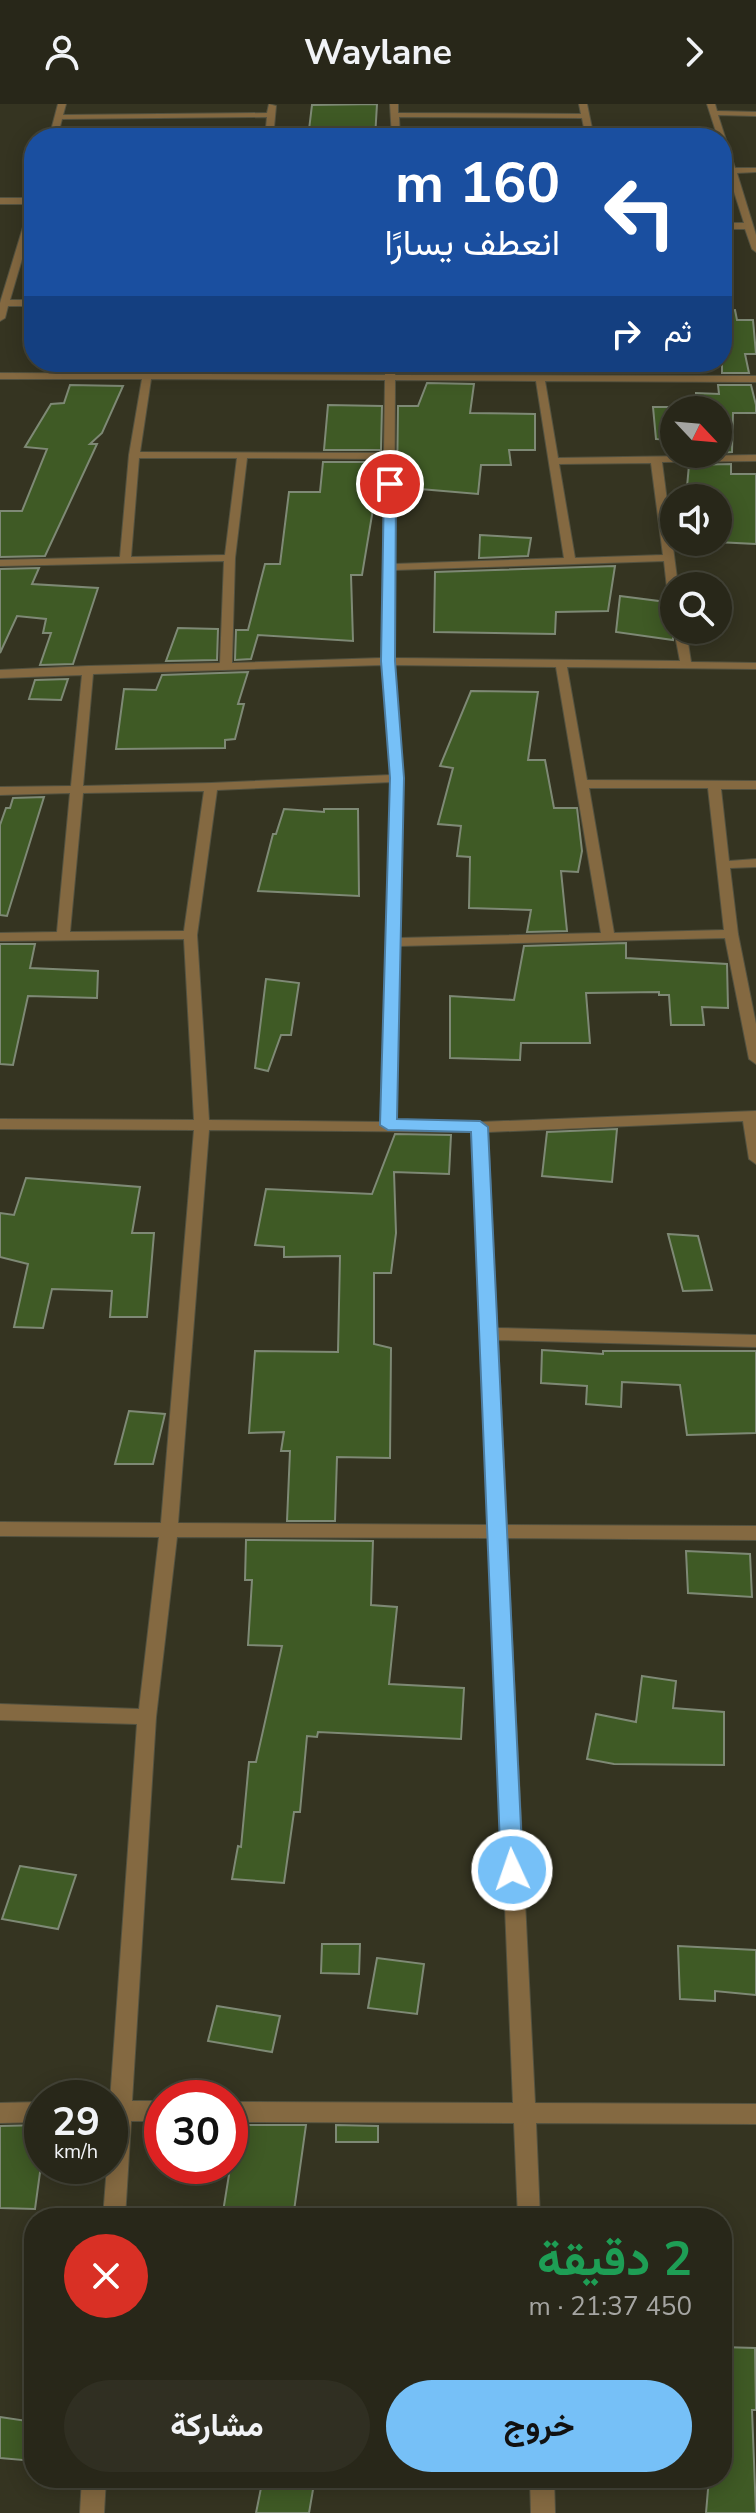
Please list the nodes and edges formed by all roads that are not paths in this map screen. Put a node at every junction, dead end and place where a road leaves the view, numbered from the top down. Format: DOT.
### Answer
graph roads {
  1 [pos="62,104"];
  2 [pos="190,104"];
  3 [pos="273,104"];
  4 [pos="394,104"];
  5 [pos="505,104"];
  6 [pos="583,104"];
  7 [pos="712,109"];
  8 [pos="756,114"];
  9 [pos="188,115"];
  10 [pos="271,115"];
  11 [pos="395,115"];
  12 [pos="506,115"];
  13 [pos="586,116"];
  14 [pos="58,117"];
  15 [pos="55,128"];
  16 [pos="270,128"];
  17 [pos="396,128"];
  18 [pos="588,128"];
  19 [pos="718,128"];
  20 [pos="732,168"];
  21 [pos="756,170"];
  22 [pos="733,171"];
  23 [pos="0,201"];
  24 [pos="24,202"];
  25 [pos="732,226"];
  26 [pos="749,226"];
  27 [pos="24,237"];
  28 [pos="756,249"];
  29 [pos="5,303"];
  30 [pos="24,303"];
  31 [pos="0,318"];
  32 [pos="251,372"];
  33 [pos="391,372"];
  34 [pos="0,376"];
  35 [pos="147,376"];
  36 [pos="250,376"];
  37 [pos="391,377"];
  38 [pos="540,378"];
  39 [pos="756,379"];
  40 [pos="134,455"];
  41 [pos="242,456"];
  42 [pos="390,456"];
  43 [pos="756,458"];
  44 [pos="656,459"];
  45 [pos="552,461"];
  46 [pos="230,558"];
  47 [pos="667,558"];
  48 [pos="125,560"];
  49 [pos="570,562"];
  50 [pos="0,563"];
  51 [pos="389,567"];
  52 [pos="670,572"];
  53 [pos="682,644"];
  54 [pos="388,661"];
  55 [pos="226,664"];
  56 [pos="561,664"];
  57 [pos="686,664"];
  58 [pos="756,666"];
  59 [pos="88,669"];
  60 [pos="0,674"];
  61 [pos="397,778"];
  62 [pos="582,784"];
  63 [pos="714,785"];
  64 [pos="756,785"];
  65 [pos="211,787"];
  66 [pos="78,789"];
  67 [pos="0,791"];
  68 [pos="756,863"];
  69 [pos="723,865"];
  70 [pos="731,934"];
  71 [pos="190,935"];
  72 [pos="63,936"];
  73 [pos="0,937"];
  74 [pos="608,937"];
  75 [pos="391,942"];
  76 [pos="756,1059"];
  77 [pos="753,1116"];
  78 [pos="0,1124"];
  79 [pos="202,1125"];
  80 [pos="388,1125"];
  81 [pos="480,1127"];
  82 [pos="756,1159"];
  83 [pos="491,1334"];
  84 [pos="756,1341"];
  85 [pos="0,1529"];
  86 [pos="169,1529"];
  87 [pos="756,1533"];
  88 [pos="496,1534"];
  89 [pos="0,1712"];
  90 [pos="147,1717"];
  91 [pos="118,2080"];
  92 [pos="24,2112"];
  93 [pos="248,2112"];
  94 [pos="0,2113"];
  95 [pos="756,2114"];
  96 [pos="524,2115"];
  97 [pos="115,2184"];
  98 [pos="114,2208"];
  99 [pos="529,2208"];
  100 [pos="93,2488"];
  101 [pos="542,2488"];
  102 [pos="92,2513"];
  103 [pos="543,2513"];
  1 -- 14 [label="street"];
  2 -- 9 [label="street"];
  3 -- 10 [label="street"];
  4 -- 11 [label="street"];
  5 -- 12 [label="street"];
  6 -- 13 [label="street"];
  7 -- 8 [label="street"];
  7 -- 19 [label="street"];
  9 -- 10 [label="street"];
  9 -- 14 [label="street"];
  10 -- 16 [label="street"];
  11 -- 12 [label="street"];
  11 -- 17 [label="street"];
  12 -- 13 [label="street"];
  13 -- 18 [label="street"];
  14 -- 15 [label="street"];
  20 -- 22 [label="street"];
  21 -- 22 [label="street"];
  22 -- 26 [label="street"];
  23 -- 24 [label="street"];
  25 -- 26 [label="street"];
  26 -- 28 [label="street"];
  27 -- 29 [label="street"];
  29 -- 30 [label="street"];
  29 -- 31 [label="street"];
  32 -- 36 [label="street"];
  33 -- 37 [label="street"];
  34 -- 35 [label="street"];
  35 -- 36 [label="street"];
  35 -- 40 [label="street"];
  36 -- 37 [label="street"];
  37 -- 38 [label="street"];
  37 -- 42 [label="street"];
  38 -- 39 [label="street"];
  38 -- 45 [label="street"];
  40 -- 41 [label="street"];
  40 -- 48 [label="street"];
  41 -- 42 [label="street"];
  41 -- 46 [label="street"];
  42 -- 51 [label="street"];
  43 -- 44 [label="street"];
  44 -- 45 [label="street"];
  44 -- 47 [label="street"];
  45 -- 49 [label="street"];
  46 -- 48 [label="street"];
  46 -- 55 [label="street"];
  47 -- 49 [label="street"];
  47 -- 52 [label="street"];
  48 -- 50 [label="street"];
  49 -- 51 [label="street"];
  51 -- 54 [label="street"];
  53 -- 57 [label="street"];
  54 -- 55 [label="street"];
  54 -- 56 [label="street"];
  54 -- 61 [label="street"];
  55 -- 59 [label="street"];
  56 -- 57 [label="street"];
  56 -- 62 [label="street"];
  57 -- 58 [label="street"];
  59 -- 60 [label="street"];
  59 -- 66 [label="street"];
  61 -- 65 [label="street"];
  61 -- 75 [label="street"];
  62 -- 63 [label="street"];
  62 -- 74 [label="street"];
  63 -- 64 [label="street"];
  63 -- 69 [label="street"];
  65 -- 66 [label="street"];
  65 -- 71 [label="street"];
  66 -- 67 [label="street"];
  66 -- 72 [label="street"];
  68 -- 69 [label="street"];
  69 -- 70 [label="street"];
  70 -- 74 [label="street"];
  70 -- 76 [label="street"];
  71 -- 72 [label="street"];
  71 -- 79 [label="street"];
  72 -- 73 [label="street"];
  74 -- 75 [label="street"];
  75 -- 80 [label="street"];
  77 -- 81 [label="street"];
  77 -- 82 [label="street"];
  78 -- 79 [label="street"];
  79 -- 80 [label="street"];
  79 -- 86 [label="street"];
  80 -- 81 [label="street"];
  81 -- 83 [label="street"];
  83 -- 84 [label="street"];
  83 -- 88 [label="street"];
  85 -- 86 [label="street"];
  86 -- 88 [label="street"];
  86 -- 90 [label="street"];
  87 -- 88 [label="street"];
  88 -- 96 [label="street"];
  89 -- 90 [label="street"];
  90 -- 91 [label="street"];
  92 -- 94 [label="street"];
  93 -- 96 [label="street"];
  95 -- 96 [label="street"];
  96 -- 99 [label="street"];
  97 -- 98 [label="street"];
  100 -- 102 [label="street"];
  101 -- 103 [label="street"];
}
